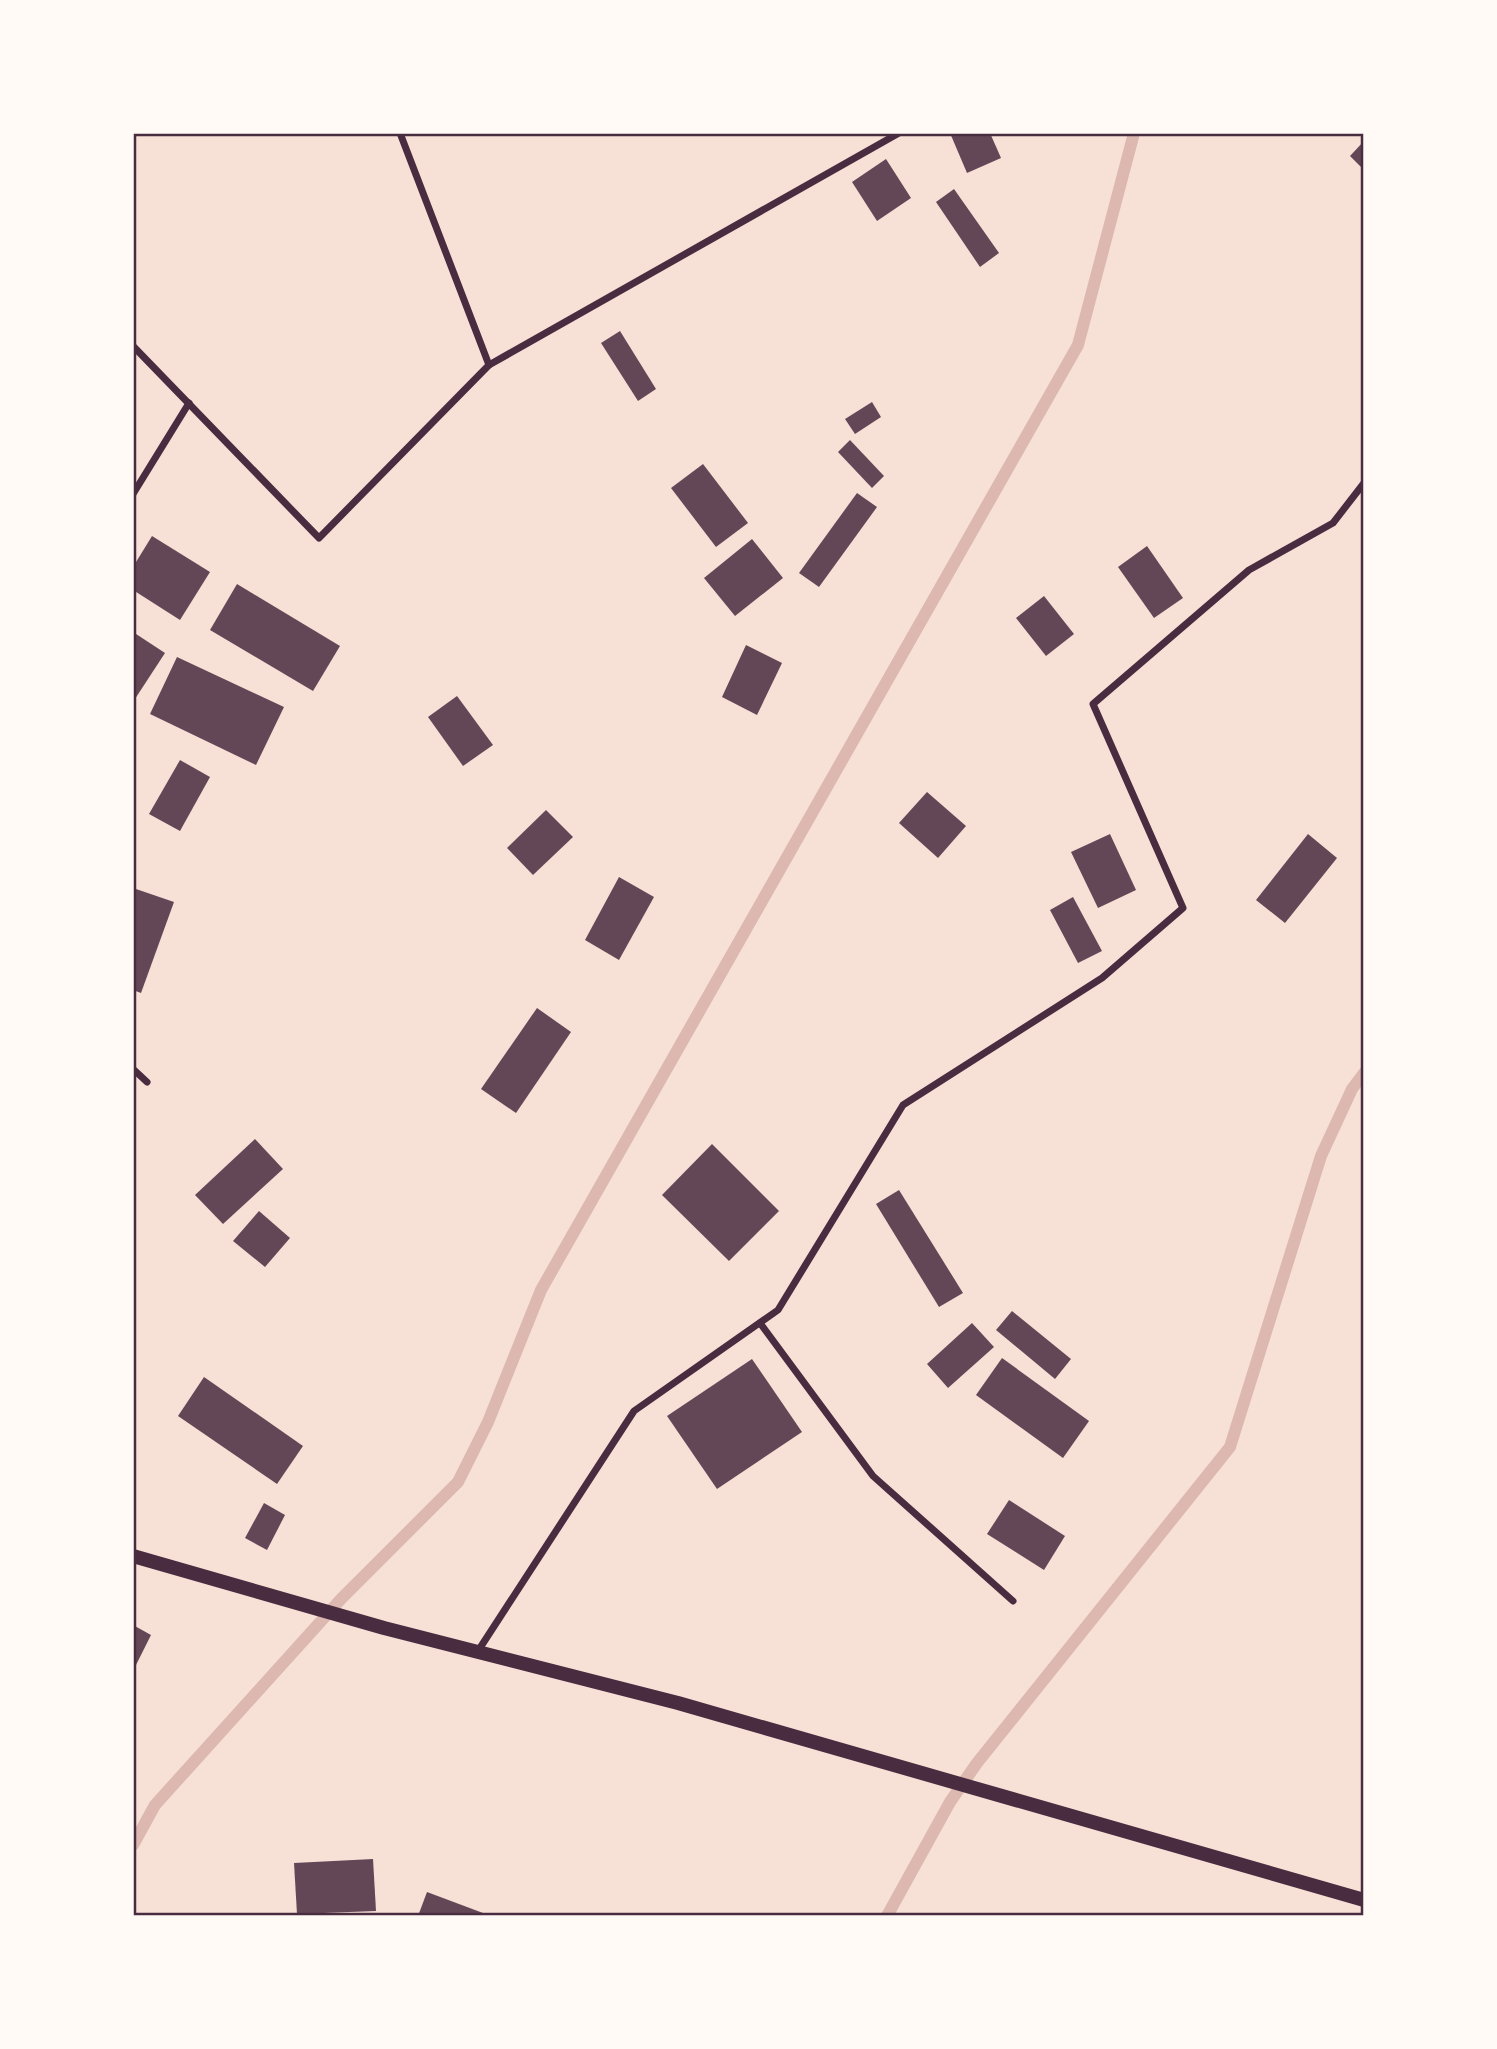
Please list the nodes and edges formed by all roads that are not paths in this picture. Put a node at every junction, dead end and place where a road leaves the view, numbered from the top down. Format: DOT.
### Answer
graph roads {
  1 [pos="400,133"];
  2 [pos="899,133"];
  3 [pos="133,346"];
  4 [pos="489,365"];
  5 [pos="189,403"];
  6 [pos="1364,483"];
  7 [pos="133,494"];
  8 [pos="133,1069"];
  9 [pos="147,1082"];
  10 [pos="760,1323"];
  11 [pos="133,1556"];
  12 [pos="1013,1601"];
  13 [pos="477,1652"];
  14 [pos="1364,1900"];
  1 -- 4 [label="street"];
  2 -- 4 [label="street"];
  3 -- 5 [label="street"];
  4 -- 5 [label="street"];
  5 -- 7 [label="street"];
  6 -- 10 [label="street"];
  8 -- 9 [label="street"];
  10 -- 12 [label="street"];
  10 -- 13 [label="street"];
  11 -- 13 [label="main road"];
  13 -- 14 [label="main road"];
}
